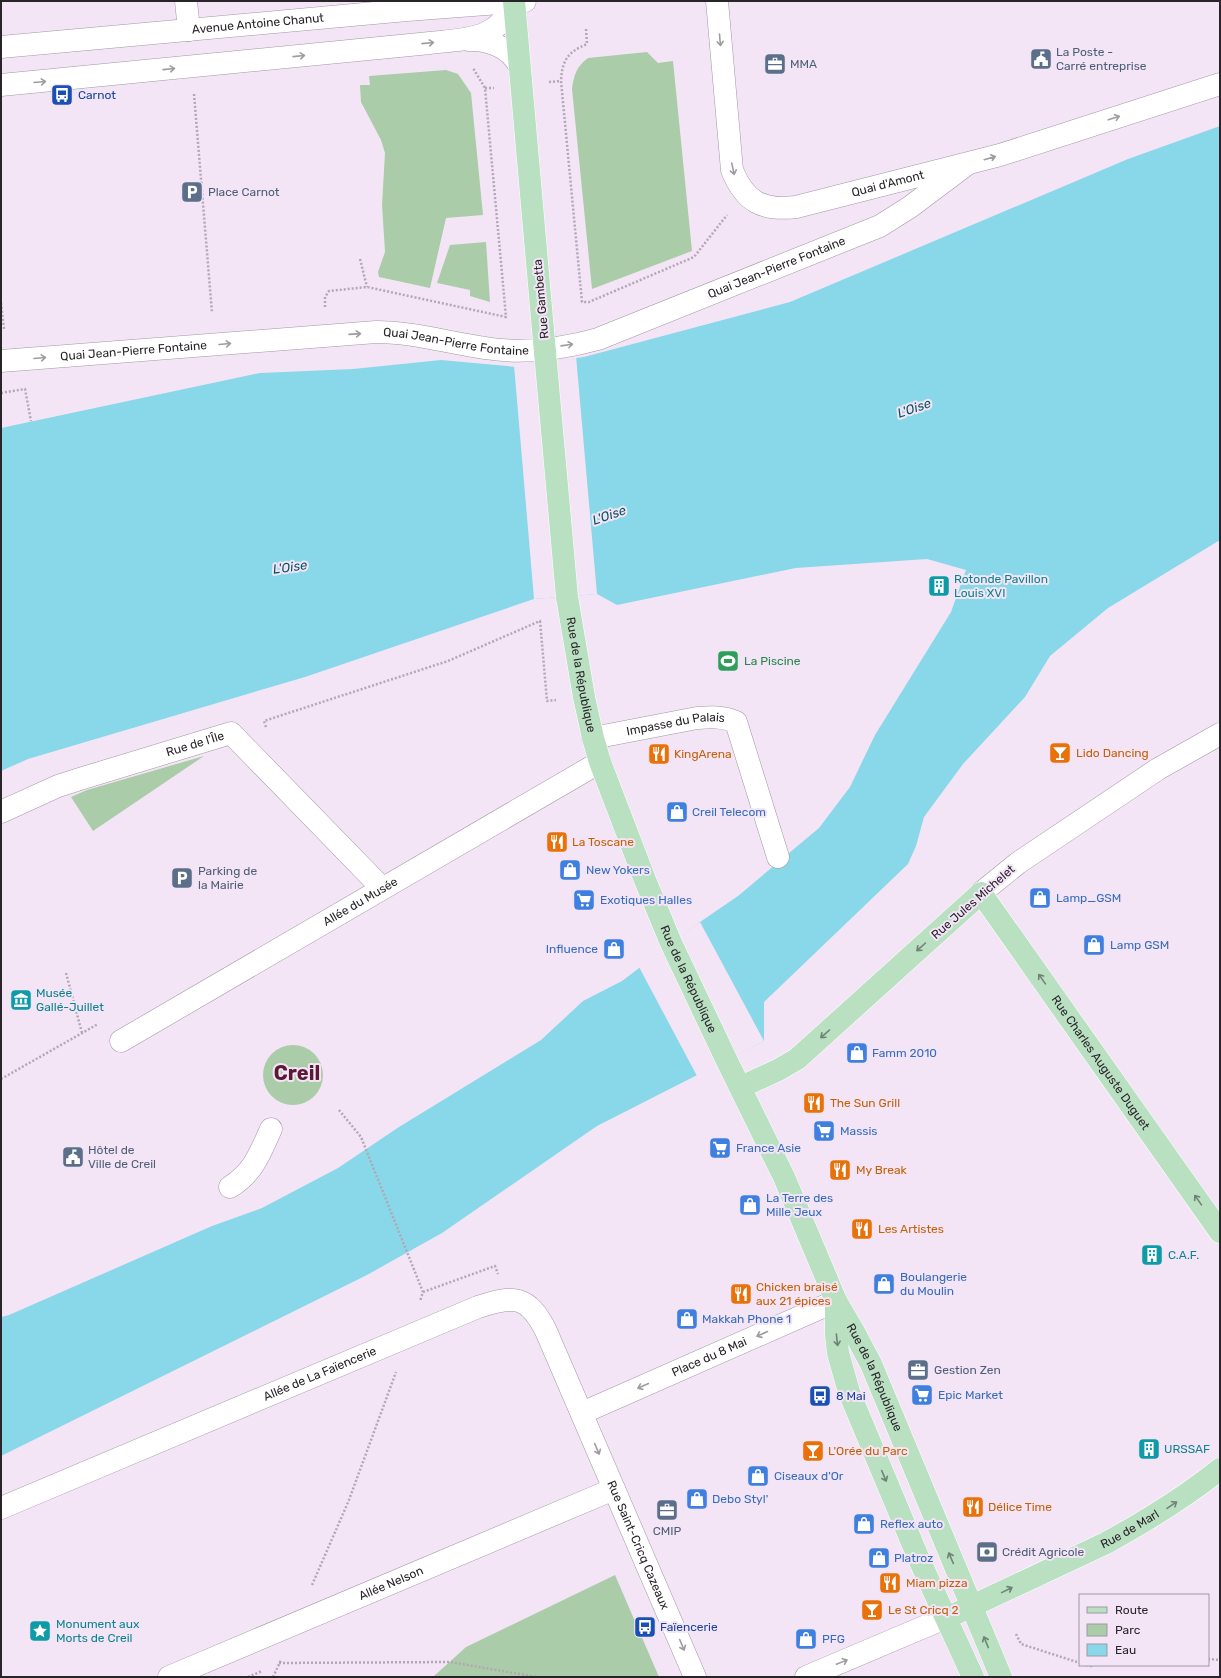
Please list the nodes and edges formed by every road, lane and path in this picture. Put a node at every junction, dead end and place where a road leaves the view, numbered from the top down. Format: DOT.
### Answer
graph roads {
  1 [pos="186,1"];
  2 [pos="517,1"];
  3 [pos="717,1"];
  4 [pos="586,29"];
  5 [pos="189,30"];
  6 [pos="453,40"];
  7 [pos="1,47"];
  8 [pos="519,65"];
  9 [pos="561,81"];
  10 [pos="544,83"];
  11 [pos="1220,84"];
  12 [pos="1,85"];
  13 [pos="485,88"];
  14 [pos="194,93"];
  15 [pos="966,164"];
  16 [pos="728,214"];
  17 [pos="360,259"];
  18 [pos="367,287"];
  19 [pos="1,304"];
  20 [pos="326,311"];
  21 [pos="212,313"];
  22 [pos="4,329"];
  23 [pos="1,361"];
  24 [pos="1,393"];
  25 [pos="31,421"];
  26 [pos="567,597"];
  27 [pos="558,700"];
  28 [pos="1220,734"];
  29 [pos="593,738"];
  30 [pos="244,746"];
  31 [pos="600,762"];
  32 [pos="1,812"];
  33 [pos="778,857"];
  34 [pos="382,888"];
  35 [pos="981,893"];
  36 [pos="66,973"];
  37 [pos="101,1022"];
  38 [pos="82,1033"];
  39 [pos="121,1041"];
  40 [pos="1,1079"];
  41 [pos="741,1087"];
  42 [pos="339,1110"];
  43 [pos="271,1129"];
  44 [pos="230,1187"];
  45 [pos="1220,1232"];
  46 [pos="423,1292"];
  47 [pos="836,1301"];
  48 [pos="411,1336"];
  49 [pos="582,1413"];
  50 [pos="1220,1469"];
  51 [pos="614,1489"];
  52 [pos="1,1508"];
  53 [pos="996,1595"];
  54 [pos="972,1606"];
  55 [pos="945,1618"];
  56 [pos="296,1623"];
  57 [pos="1209,1659"];
  58 [pos="1220,1660"];
  59 [pos="280,1662"];
  60 [pos="1079,1663"];
  61 [pos="169,1677"];
  62 [pos="273,1677"];
  63 [pos="537,1677"];
  64 [pos="695,1677"];
  65 [pos="806,1677"];
  66 [pos="973,1677"];
  67 [pos="1001,1677"];
  1 -- 5 [label="street"];
  2 -- 5 [label="street, Avenue Antoine Chanut"];
  2 -- 6 [label="street"];
  2 -- 8 [label="main road, Rue Gambetta"];
  3 -- 15 [label="street, Quai d'Amont, one-way"];
  4 -- 9 [label="path"];
  5 -- 7 [label="street, Avenue Antoine Chanut"];
  6 -- 8 [label="street"];
  12 -- 6 [label="street, one-way"];
  8 -- 26 [label="main road, Rue Gambetta, bridge"];
  9 -- 10 [label="path"];
  9 -- 16 [label="path"];
  15 -- 11 [label="street, Quai d'Amont, one-way"];
  13 -- 18 [label="path"];
  14 -- 21 [label="path"];
  23 -- 15 [label="street, Quai Jean-Pierre Fontaine, one-way"];
  17 -- 18 [label="path"];
  18 -- 20 [label="path"];
  19 -- 22 [label="path"];
  24 -- 25 [label="path"];
  26 -- 29 [label="main road, Rue de la République"];
  27 -- 30 [label="path"];
  28 -- 35 [label="street, Rue Jules Michelet"];
  29 -- 31 [label="main road, Rue de la République"];
  29 -- 33 [label="street, Impasse du Palais"];
  30 -- 32 [label="street, Rue de l'Île"];
  30 -- 34 [label="street, Rue de l'Île"];
  31 -- 34 [label="street, Allée du Musée"];
  31 -- 41 [label="main road, Rue de la République"];
  34 -- 39 [label="street, Allée du Musée"];
  35 -- 41 [label="main road, Rue Jules Michelet, one-way"];
  45 -- 35 [label="main road, Rue Charles Auguste Duguet, one-way"];
  36 -- 38 [label="path"];
  37 -- 38 [label="path"];
  38 -- 40 [label="path"];
  41 -- 47 [label="main road, Rue de la République"];
  42 -- 46 [label="path"];
  43 -- 44 [label="street"];
  47 -- 49 [label="street, Place du 8 Mai, one-way"];
  54 -- 47 [label="main road, Rue de la République, one-way"];
  47 -- 55 [label="main road, Rue de la République, one-way"];
  48 -- 49 [label="street, Allée de La Faïencerie"];
  48 -- 52 [label="street, Allée de La Faïencerie"];
  48 -- 56 [label="path"];
  49 -- 51 [label="street, Rue Saint-Cricq Cazeaux, one-way"];
  53 -- 50 [label="main road, Rue de Marl, one-way"];
  51 -- 56 [label="street, Allée Nelson"];
  51 -- 64 [label="street, Rue Saint-Cricq Cazeaux, one-way"];
  53 -- 54 [label="main road, Rue de Marl"];
  53 -- 60 [label="path"];
  54 -- 55 [label="main road, Rue de Marl"];
  67 -- 54 [label="main road, Rue de la République, one-way"];
  65 -- 55 [label="street, one-way"];
  55 -- 66 [label="main road, Rue de la République"];
  56 -- 59 [label="path"];
  56 -- 61 [label="street, Allée Nelson"];
  57 -- 58 [label="path"];
  59 -- 62 [label="path"];
  59 -- 63 [label="path"];
}
